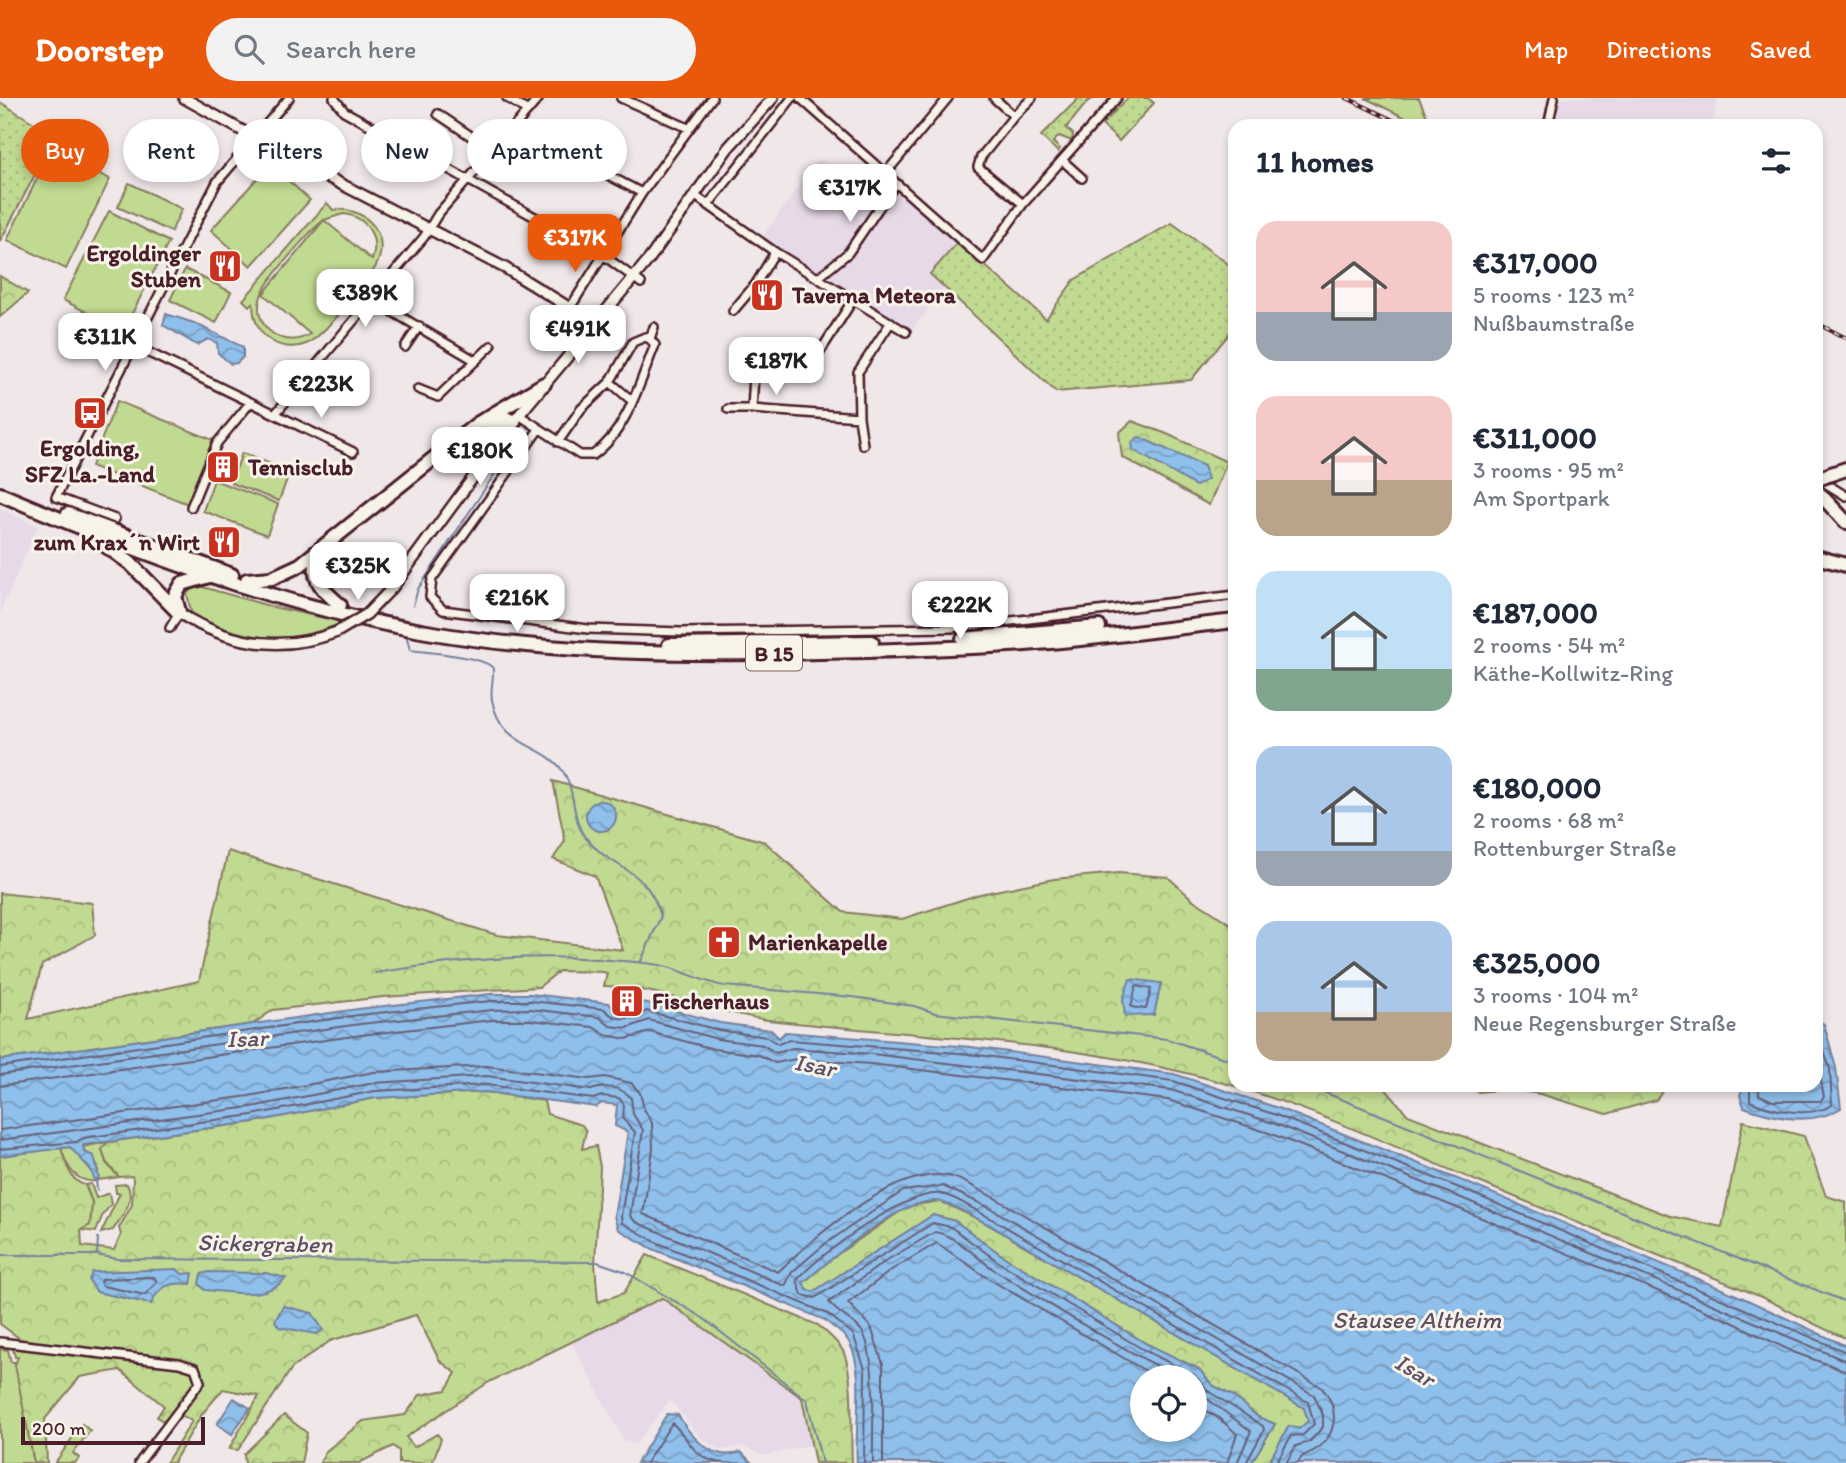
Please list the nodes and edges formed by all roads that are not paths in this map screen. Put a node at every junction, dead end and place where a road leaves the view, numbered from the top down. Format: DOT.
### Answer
graph roads {
  1 [pos="184,98"];
  2 [pos="289,98"];
  3 [pos="334,98"];
  4 [pos="507,98"];
  5 [pos="539,98"];
  6 [pos="621,98"];
  7 [pos="712,98"];
  8 [pos="773,98"];
  9 [pos="792,98"];
  10 [pos="800,98"];
  11 [pos="948,98"];
  12 [pos="995,98"];
  13 [pos="1032,98"];
  14 [pos="1116,98"];
  15 [pos="1554,98"];
  16 [pos="528,111"];
  17 [pos="438,114"];
  18 [pos="1014,116"];
  19 [pos="271,119"];
  20 [pos="521,119"];
  21 [pos="1550,119"];
  22 [pos="233,127"];
  23 [pos="688,128"];
  24 [pos="467,134"];
  25 [pos="1062,160"];
  26 [pos="233,163"];
  27 [pos="885,174"];
  28 [pos="1082,178"];
  29 [pos="467,181"];
  30 [pos="340,182"];
  31 [pos="469,182"];
  32 [pos="621,182"];
  33 [pos="895,184"];
  34 [pos="642,193"];
  35 [pos="694,195"];
  36 [pos="1023,204"];
  37 [pos="708,205"];
  38 [pos="430,227"];
  39 [pos="775,251"];
  40 [pos="603,255"];
  41 [pos="819,277"];
  42 [pos="638,280"];
  43 [pos="855,298"];
  44 [pos="371,299"];
  45 [pos="570,308"];
  46 [pos="733,311"];
  47 [pos="891,321"];
  48 [pos="419,326"];
  49 [pos="590,327"];
  50 [pos="654,327"];
  51 [pos="906,332"];
  52 [pos="650,339"];
  53 [pos="135,346"];
  54 [pos="491,346"];
  55 [pos="405,347"];
  56 [pos="477,361"];
  57 [pos="611,382"];
  58 [pos="544,384"];
  59 [pos="418,389"];
  60 [pos="631,400"];
  61 [pos="250,403"];
  62 [pos="727,409"];
  63 [pos="752,409"];
  64 [pos="276,413"];
  65 [pos="495,413"];
  66 [pos="859,417"];
  67 [pos="513,423"];
  68 [pos="477,424"];
  69 [pos="539,429"];
  70 [pos="558,442"];
  71 [pos="863,445"];
  72 [pos="353,452"];
  73 [pos="1846,468"];
  74 [pos="1823,477"];
  75 [pos="1823,483"];
  76 [pos="0,486"];
  77 [pos="0,494"];
  78 [pos="1823,495"];
  79 [pos="1846,496"];
  80 [pos="1823,497"];
  81 [pos="191,507"];
  82 [pos="1846,509"];
  83 [pos="115,519"];
  84 [pos="1846,522"];
  85 [pos="81,528"];
  86 [pos="324,546"];
  87 [pos="1823,559"];
  88 [pos="1846,565"];
  89 [pos="209,576"];
  90 [pos="247,580"];
  91 [pos="1228,596"];
  92 [pos="340,605"];
  93 [pos="179,613"];
  94 [pos="1228,615"];
  95 [pos="1228,622"];
  96 [pos="170,628"];
  97 [pos="0,1342"];
  98 [pos="139,1463"];
  1 -- 22 [label="street"];
  2 -- 19 [label="street"];
  3 -- 29 [label="street"];
  4 -- 16 [label="street"];
  5 -- 16 [label="street"];
  6 -- 23 [label="street"];
  7 -- 23 [label="street"];
  8 -- 35 [label="street"];
  9 -- 37 [label="street"];
  10 -- 27 [label="street"];
  11 -- 27 [label="street"];
  12 -- 18 [label="street"];
  13 -- 18 [label="street"];
  14 -- 25 [label="street"];
  15 -- 21 [label="street"];
  16 -- 20 [label="street"];
  17 -- 24 [label="street"];
  18 -- 36 [label="street"];
  23 -- 34 [label="street"];
  25 -- 28 [label="street"];
  25 -- 36 [label="street"];
  26 -- 53 [label="street"];
  27 -- 33 [label="street"];
  29 -- 38 [label="street"];
  30 -- 38 [label="street"];
  31 -- 40 [label="street"];
  32 -- 34 [label="street"];
  33 -- 36 [label="street"];
  33 -- 41 [label="street"];
  34 -- 40 [label="street"];
  35 -- 37 [label="street"];
  35 -- 42 [label="street"];
  37 -- 39 [label="street"];
  38 -- 44 [label="street"];
  38 -- 45 [label="street"];
  39 -- 41 [label="street"];
  39 -- 46 [label="street"];
  40 -- 42 [label="street"];
  40 -- 45 [label="street"];
  41 -- 43 [label="street"];
  42 -- 49 [label="street"];
  43 -- 47 [label="street"];
  43 -- 63 [label="street"];
  44 -- 48 [label="street"];
  44 -- 64 [label="street"];
  45 -- 49 [label="street"];
  47 -- 51 [label="street"];
  47 -- 66 [label="street"];
  48 -- 55 [label="street"];
  48 -- 56 [label="street"];
  49 -- 58 [label="street"];
  50 -- 52 [label="street"];
  52 -- 57 [label="street"];
  52 -- 60 [label="street"];
  53 -- 61 [label="street"];
  53 -- 83 [label="street"];
  54 -- 56 [label="street"];
  56 -- 59 [label="street"];
  57 -- 60 [label="street"];
  57 -- 70 [label="street"];
  58 -- 65 [label="highway"];
  58 -- 67 [label="street"];
  60 -- 70 [label="street"];
  61 -- 64 [label="street"];
  61 -- 81 [label="street"];
  62 -- 63 [label="street"];
  63 -- 66 [label="street"];
  64 -- 72 [label="street"];
  65 -- 67 [label="highway"];
  65 -- 68 [label="highway"];
  66 -- 71 [label="street"];
  67 -- 68 [label="highway"];
  67 -- 69 [label="street"];
  67 -- 93 [label="street, bridge"];
  68 -- 86 [label="highway"];
  69 -- 70 [label="street"];
  69 -- 91 [label="street"];
  73 -- 74 [label="highway, bridge"];
  75 -- 79 [label="street"];
  76 -- 90 [label="highway, B 15"];
  77 -- 85 [label="highway, B 15"];
  78 -- 82 [label="highway"];
  80 -- 84 [label="highway"];
  85 -- 89 [label="highway, B 15"];
  85 -- 93 [label="highway"];
  86 -- 90 [label="highway"];
  86 -- 92 [label="highway"];
  87 -- 88 [label="highway"];
  89 -- 93 [label="highway"];
  89 -- 95 [label="highway, B 15"];
  90 -- 92 [label="highway, B 15"];
  92 -- 94 [label="highway, B 15"];
  93 -- 96 [label="street"];
  97 -- 98 [label="street"];
}
